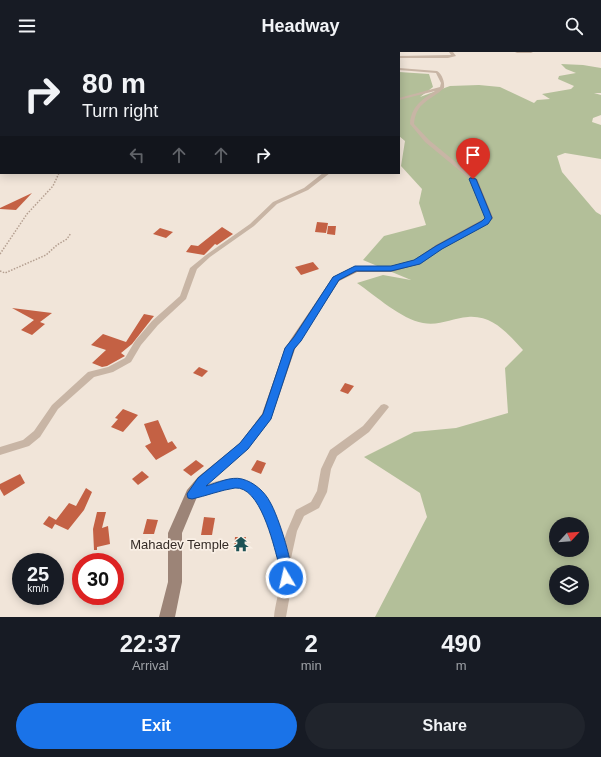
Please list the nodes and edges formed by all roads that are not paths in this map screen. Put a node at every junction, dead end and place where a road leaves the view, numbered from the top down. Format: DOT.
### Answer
graph roads {
  1 [pos="451,52"];
  2 [pos="517,52"];
  3 [pos="531,52"];
  4 [pos="400,57"];
  5 [pos="400,69"];
  6 [pos="442,88"];
  7 [pos="400,99"];
  8 [pos="327,174"];
  9 [pos="473,179"];
  10 [pos="384,407"];
  11 [pos="0,451"];
  12 [pos="192,494"];
  13 [pos="285,563"];
  14 [pos="167,617"];
  15 [pos="280,617"];
  1 -- 4 [label="street"];
  2 -- 3 [label="street"];
  5 -- 6 [label="street"];
  6 -- 7 [label="street"];
  6 -- 9 [label="street"];
  8 -- 11 [label="street"];
  9 -- 12 [label="street"];
  10 -- 13 [label="street"];
  12 -- 13 [label="street"];
  12 -- 14 [label="street"];
  13 -- 15 [label="street"];
}
